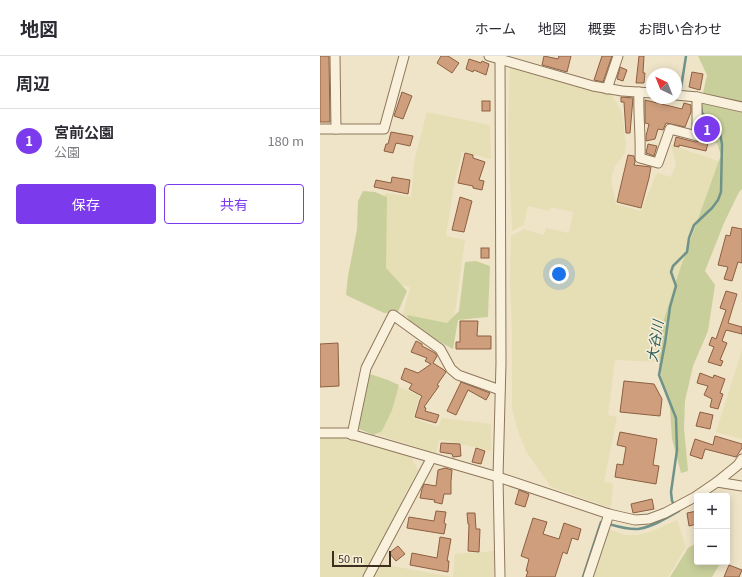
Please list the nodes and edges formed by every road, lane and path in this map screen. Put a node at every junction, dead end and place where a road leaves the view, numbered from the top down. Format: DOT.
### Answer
graph roads {
  1 [pos="336,56"];
  2 [pos="404,56"];
  3 [pos="489,56"];
  4 [pos="618,56"];
  5 [pos="500,58"];
  6 [pos="513,60"];
  7 [pos="607,89"];
  8 [pos="639,92"];
  9 [pos="646,93"];
  10 [pos="682,96"];
  11 [pos="696,97"];
  12 [pos="742,107"];
  13 [pos="320,129"];
  14 [pos="336,129"];
  15 [pos="500,390"];
  16 [pos="320,433"];
  17 [pos="352,435"];
  18 [pos="431,459"];
  19 [pos="742,459"];
  20 [pos="498,477"];
  21 [pos="717,482"];
  22 [pos="742,486"];
  23 [pos="609,514"];
  24 [pos="368,577"];
  25 [pos="500,577"];
  26 [pos="588,577"];
  1 -- 14 [label="street"];
  2 -- 14 [label="street"];
  3 -- 5 [label="street"];
  4 -- 7 [label="street"];
  5 -- 6 [label="street"];
  5 -- 15 [label="street"];
  6 -- 7 [label="street"];
  7 -- 8 [label="street"];
  8 -- 9 [label="street"];
  8 -- 11 [label="street"];
  10 -- 11 [label="street"];
  11 -- 12 [label="street"];
  13 -- 14 [label="street"];
  15 -- 17 [label="street"];
  15 -- 20 [label="street"];
  16 -- 17 [label="street"];
  17 -- 18 [label="street"];
  18 -- 20 [label="street"];
  18 -- 24 [label="street"];
  19 -- 21 [label="street"];
  20 -- 23 [label="street"];
  20 -- 25 [label="street"];
  21 -- 22 [label="street"];
  21 -- 23 [label="street"];
  23 -- 26 [label="street"];
}
